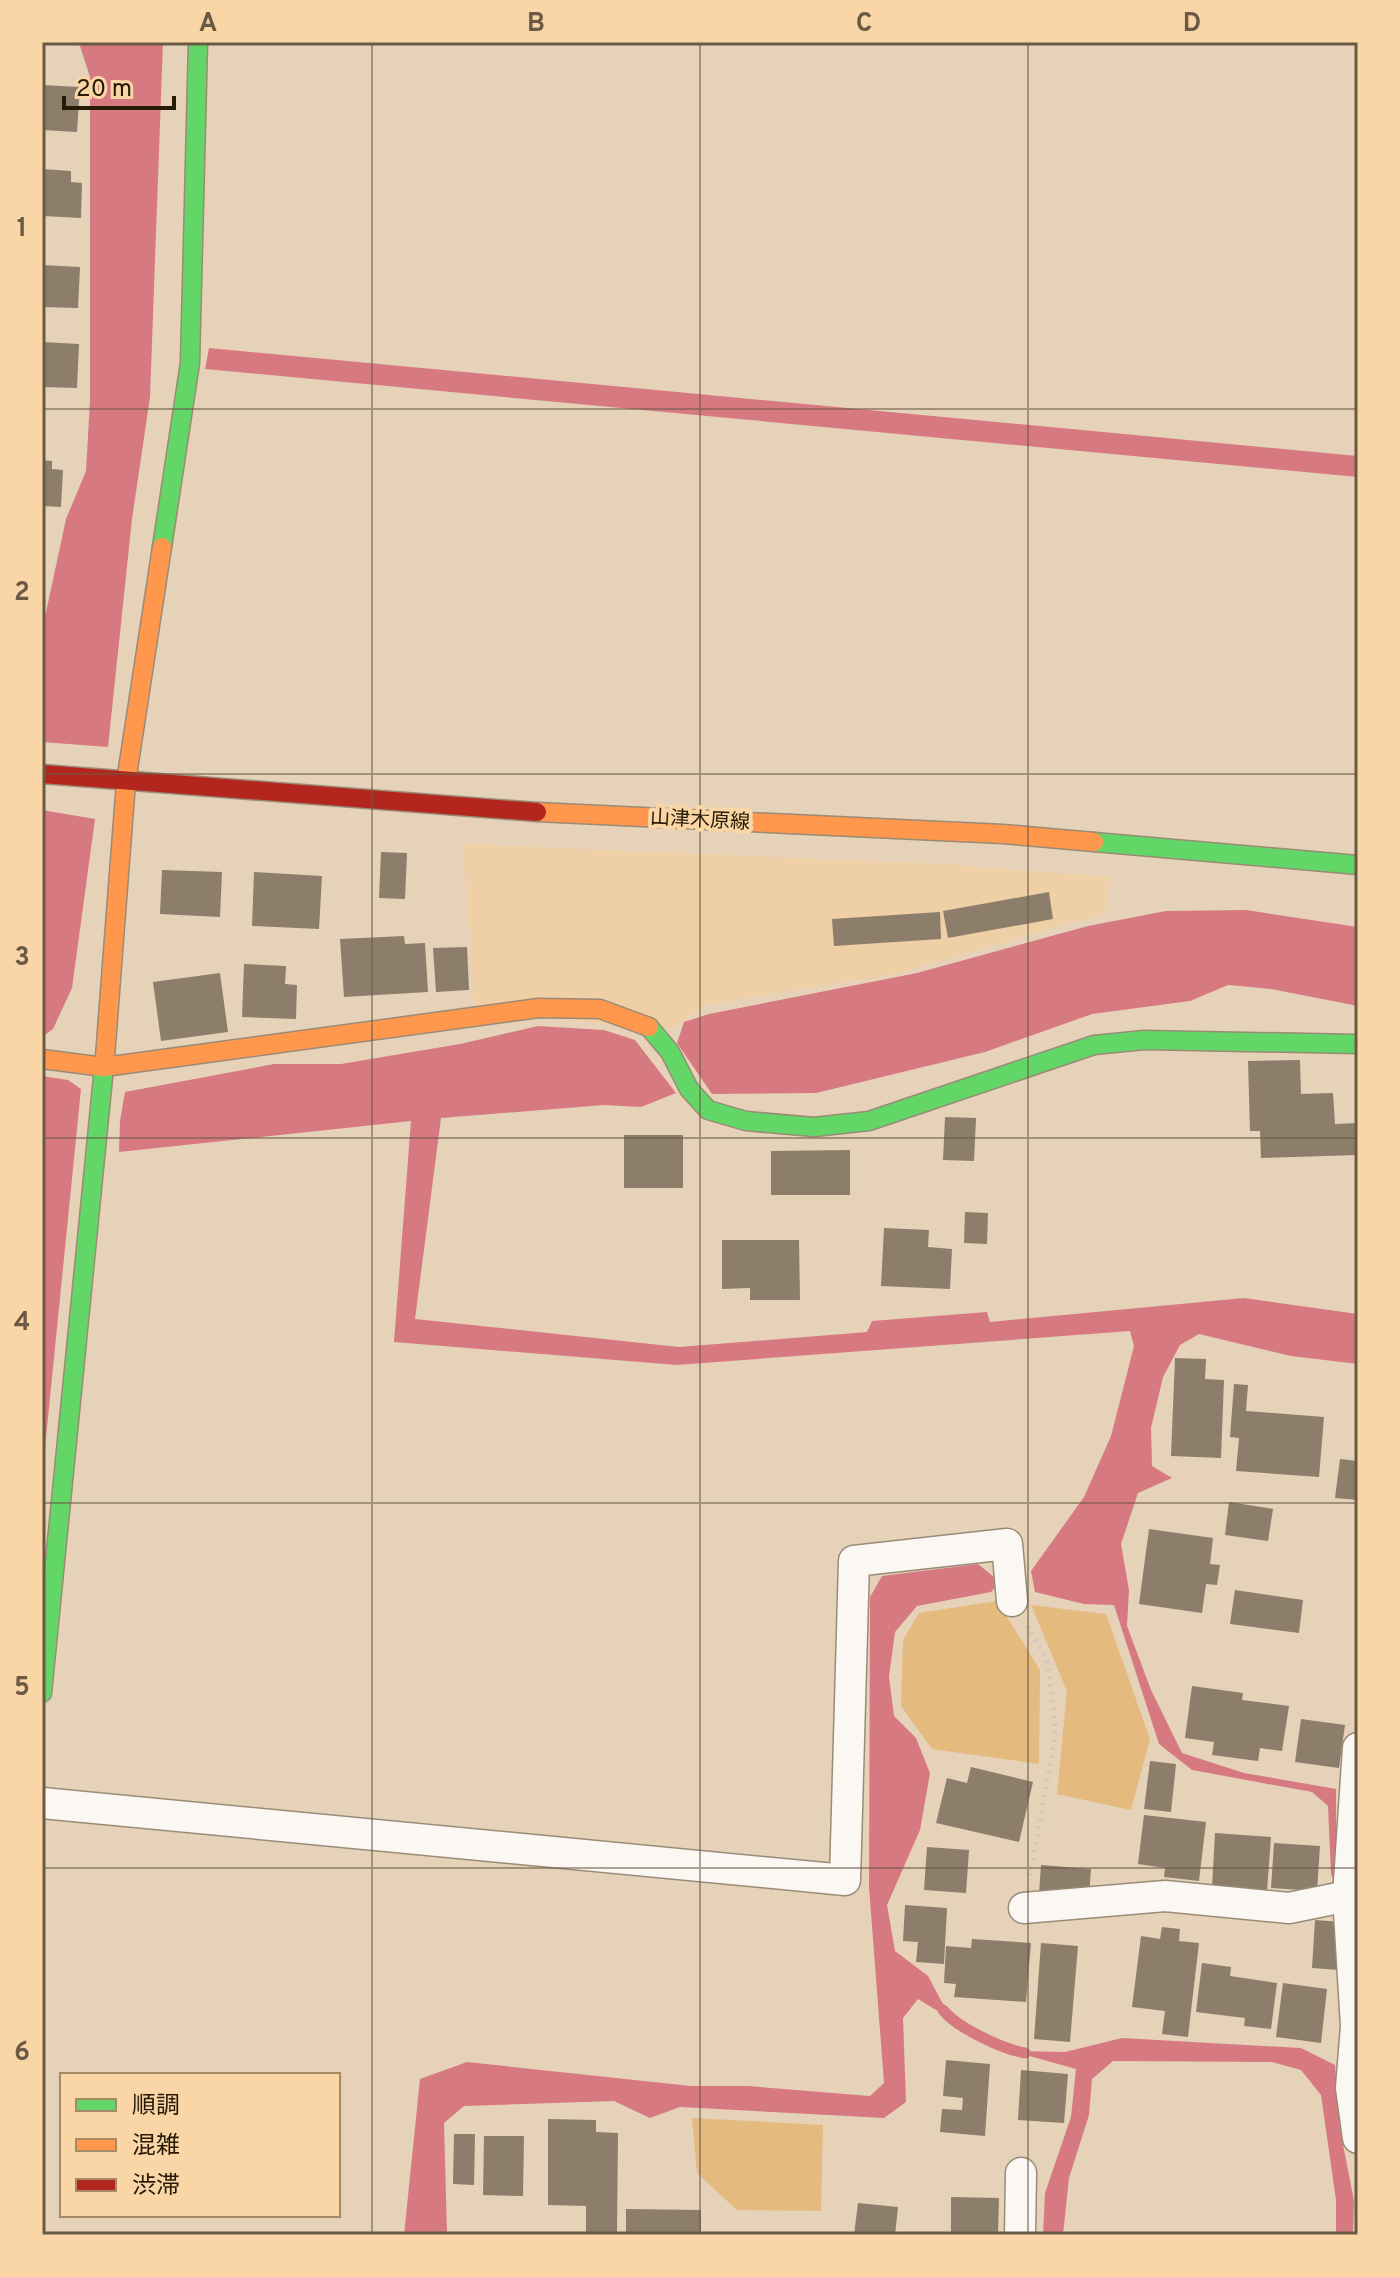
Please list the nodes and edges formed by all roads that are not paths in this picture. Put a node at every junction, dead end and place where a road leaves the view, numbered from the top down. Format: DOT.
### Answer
graph roads {
  1 [pos="198,42"];
  2 [pos="42,774"];
  3 [pos="126,782"];
  4 [pos="1358,865"];
  5 [pos="1358,1044"];
  6 [pos="42,1059"];
  7 [pos="104,1067"];
  8 [pos="1012,1601"];
  9 [pos="42,1693"];
  10 [pos="1358,1748"];
  11 [pos="42,1803"];
  12 [pos="1348,1882"];
  13 [pos="1024,1908"];
  14 [pos="1358,2138"];
  15 [pos="1021,2173"];
  16 [pos="1020,2235"];
  1 -- 3 [label="street"];
  2 -- 3 [label="street, 山津木原線"];
  3 -- 4 [label="street, 山津木原線"];
  3 -- 7 [label="street"];
  5 -- 7 [label="street"];
  6 -- 7 [label="street"];
  7 -- 9 [label="street"];
  8 -- 11 [label="street"];
  10 -- 12 [label="street"];
  12 -- 13 [label="street"];
  12 -- 14 [label="street"];
  15 -- 16 [label="street"];
}
